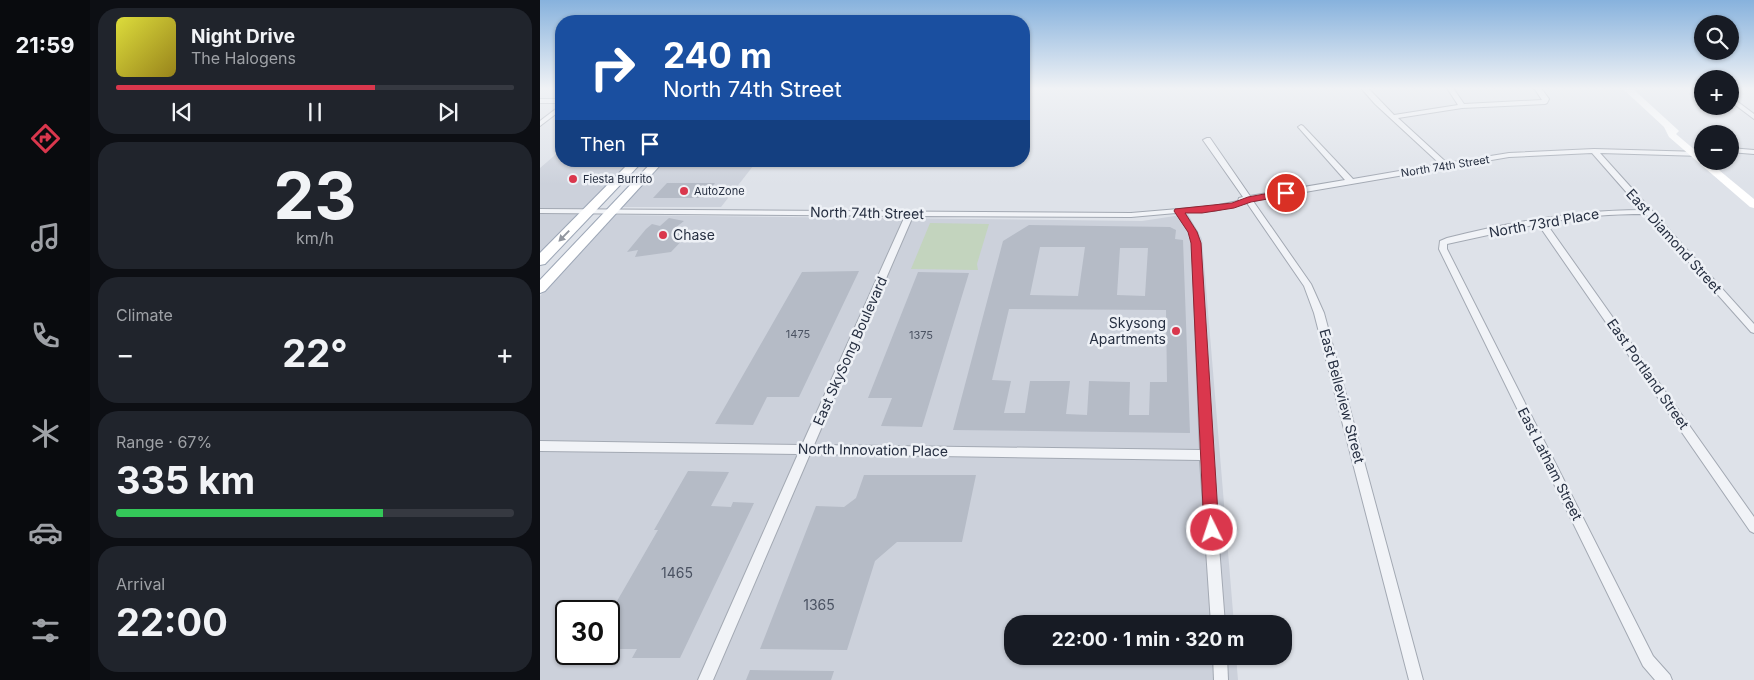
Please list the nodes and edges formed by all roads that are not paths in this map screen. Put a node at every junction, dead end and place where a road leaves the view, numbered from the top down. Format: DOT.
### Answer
graph roads {
  1 [pos="1395,120"];
  2 [pos="1660,120"];
  3 [pos="1301,127"];
  4 [pos="1207,140"];
  5 [pos="1694,149"];
  6 [pos="1594,151"];
  7 [pos="1739,152"];
  8 [pos="1754,152"];
  9 [pos="1694,153"];
  10 [pos="1446,166"];
  11 [pos="632,167"];
  12 [pos="653,167"];
  13 [pos="1716,170"];
  14 [pos="1716,170"];
  15 [pos="1720,174"];
  16 [pos="1351,182"];
  17 [pos="1248,200"];
  18 [pos="1754,205"];
  19 [pos="540,211"];
  20 [pos="589,211"];
  21 [pos="613,211"];
  22 [pos="1179,211"];
  23 [pos="1647,212"];
  24 [pos="910,213"];
  25 [pos="1541,222"];
  26 [pos="1443,243"];
  27 [pos="540,261"];
  28 [pos="540,288"];
  29 [pos="1754,330"];
  30 [pos="540,446"];
  31 [pos="807,449"];
  32 [pos="1206,455"];
  33 [pos="1754,527"];
  34 [pos="1217,615"];
  35 [pos="1220,665"];
  36 [pos="705,680"];
  37 [pos="1221,680"];
  38 [pos="1416,680"];
  39 [pos="1665,680"];
  1 -- 10 [label="street"];
  2 -- 5 [label="street"];
  3 -- 16 [label="street"];
  4 -- 17 [label="street, East Belleview Street"];
  6 -- 9 [label="street, North 74th Street"];
  6 -- 10 [label="street, North 74th Street"];
  6 -- 23 [label="street, East Diamond Street"];
  7 -- 8 [label="street"];
  10 -- 16 [label="street, North 74th Street"];
  11 -- 20 [label="main road"];
  12 -- 21 [label="main road"];
  13 -- 15 [label="street"];
  14 -- 15 [label="street"];
  15 -- 18 [label="street"];
  16 -- 17 [label="street, North 74th Street"];
  17 -- 22 [label="street, North 74th Street"];
  17 -- 38 [label="street, East Belleview Street"];
  19 -- 20 [label="street, North 74th Street"];
  20 -- 21 [label="street, North 74th Street"];
  20 -- 27 [label="main road, one-way"];
  21 -- 24 [label="street, North 74th Street"];
  21 -- 28 [label="main road"];
  22 -- 24 [label="street, North 74th Street"];
  22 -- 32 [label="street"];
  23 -- 25 [label="street, North 73rd Place"];
  23 -- 29 [label="street, East Diamond Street"];
  24 -- 31 [label="street, East SkySong Boulevard"];
  25 -- 26 [label="street, North 73rd Place"];
  25 -- 33 [label="street, East Portland Street"];
  26 -- 39 [label="street, East Latham Street"];
  30 -- 31 [label="street, North Innovation Place"];
  31 -- 32 [label="street, North Innovation Place"];
  31 -- 36 [label="street, East SkySong Boulevard"];
  32 -- 34 [label="street"];
  35 -- 37 [label="street"];
}
